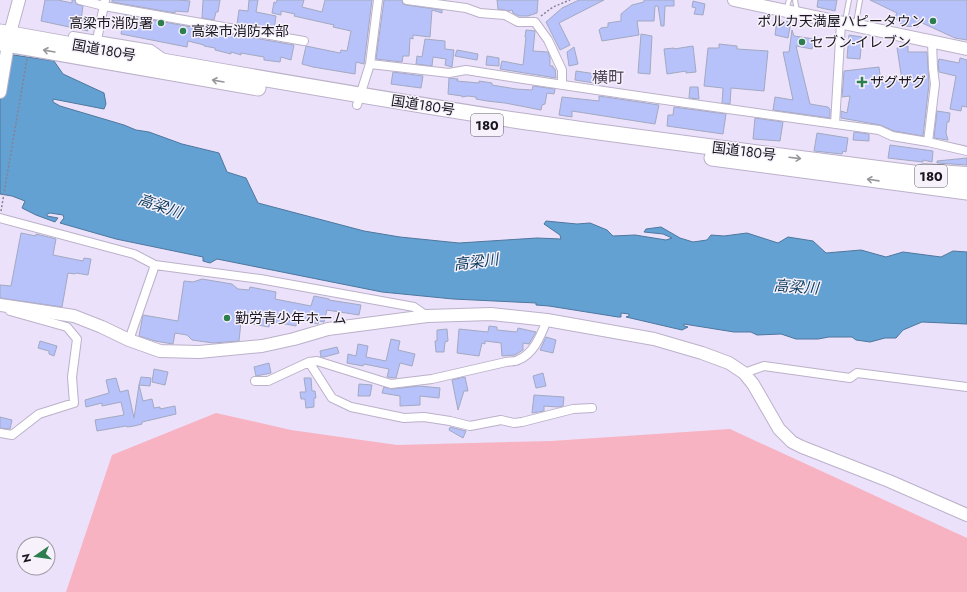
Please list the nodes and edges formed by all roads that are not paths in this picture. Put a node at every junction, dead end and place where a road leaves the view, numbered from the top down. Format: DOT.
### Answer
graph roads {
  1 [pos="18,0"];
  2 [pos="80,0"];
  3 [pos="378,0"];
  4 [pos="407,0"];
  5 [pos="734,0"];
  6 [pos="795,0"];
  7 [pos="849,0"];
  8 [pos="860,0"];
  9 [pos="104,3"];
  10 [pos="787,5"];
  11 [pos="798,13"];
  12 [pos="847,24"];
  13 [pos="73,36"];
  14 [pos="97,40"];
  15 [pos="304,41"];
  16 [pos="5,42"];
  17 [pos="932,42"];
  18 [pos="967,49"];
  19 [pos="168,61"];
  20 [pos="370,64"];
  21 [pos="562,85"];
  22 [pos="0,92"];
  23 [pos="359,100"];
  24 [pos="835,124"];
  25 [pos="928,142"];
  26 [pos="967,151"];
  27 [pos="967,171"];
  28 [pos="895,177"];
  29 [pos="967,180"];
  30 [pos="967,192"];
  31 [pos="0,218"];
  32 [pos="155,265"];
  33 [pos="0,305"];
  34 [pos="0,308"];
  35 [pos="427,316"];
  36 [pos="547,320"];
  37 [pos="129,340"];
  38 [pos="309,362"];
  39 [pos="744,373"];
  40 [pos="255,381"];
  41 [pos="967,387"];
  42 [pos="592,408"];
  43 [pos="0,433"];
  44 [pos="967,515"];
  1 -- 16 [label="street"];
  2 -- 9 [label="street"];
  3 -- 20 [label="street"];
  4 -- 21 [label="street"];
  5 -- 10 [label="street"];
  6 -- 11 [label="lane"];
  7 -- 12 [label="lane"];
  8 -- 12 [label="lane"];
  9 -- 14 [label="street"];
  9 -- 15 [label="street"];
  10 -- 11 [label="street"];
  11 -- 12 [label="street"];
  12 -- 17 [label="street"];
  12 -- 24 [label="street"];
  13 -- 14 [label="street"];
  14 -- 19 [label="street"];
  16 -- 19 [label="highway, 国道180号 / 180"];
  16 -- 22 [label="street"];
  23 -- 16 [label="highway, 国道180号 / 180, one-way"];
  17 -- 18 [label="street"];
  17 -- 25 [label="street"];
  19 -- 23 [label="highway, 国道180号 / 180"];
  20 -- 21 [label="street"];
  20 -- 23 [label="street"];
  21 -- 24 [label="street"];
  23 -- 28 [label="highway, 国道180号 / 180"];
  24 -- 25 [label="street"];
  25 -- 26 [label="street"];
  27 -- 28 [label="street"];
  28 -- 29 [label="highway, 国道180号 / 180"];
  28 -- 30 [label="highway, 国道180号 / 180"];
  31 -- 32 [label="street"];
  32 -- 35 [label="street"];
  32 -- 37 [label="street"];
  33 -- 37 [label="street"];
  34 -- 43 [label="street"];
  35 -- 36 [label="street"];
  35 -- 37 [label="street"];
  36 -- 38 [label="street"];
  36 -- 39 [label="street"];
  38 -- 40 [label="street"];
  38 -- 42 [label="street"];
  39 -- 41 [label="street"];
  39 -- 44 [label="street"];
}
